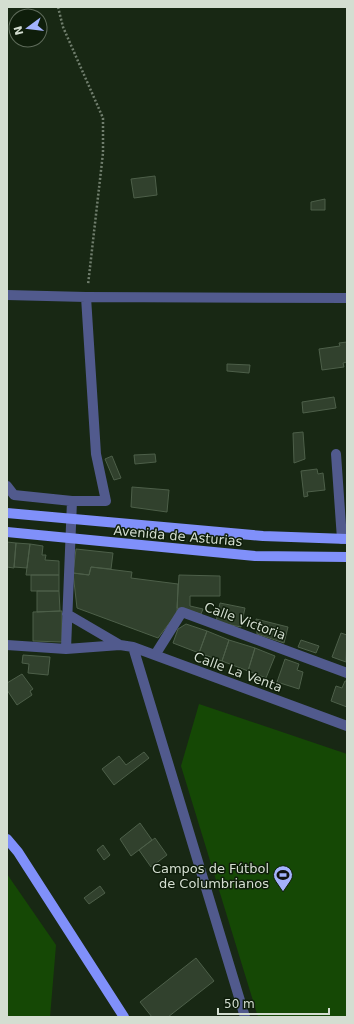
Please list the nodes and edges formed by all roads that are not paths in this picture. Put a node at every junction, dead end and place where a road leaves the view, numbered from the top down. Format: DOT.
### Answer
graph roads {
  1 [pos="7,296"];
  2 [pos="86,297"];
  3 [pos="347,298"];
  4 [pos="336,454"];
  5 [pos="7,486"];
  6 [pos="72,501"];
  7 [pos="7,513"];
  8 [pos="67,520"];
  9 [pos="7,532"];
  10 [pos="70,539"];
  11 [pos="345,539"];
  12 [pos="347,557"];
  13 [pos="67,614"];
  14 [pos="7,645"];
  15 [pos="120,645"];
  16 [pos="133,647"];
  17 [pos="66,649"];
  18 [pos="155,655"];
  19 [pos="347,673"];
  20 [pos="347,726"];
  21 [pos="7,839"];
  22 [pos="124,1017"];
  23 [pos="245,1017"];
  1 -- 2 [label="street"];
  2 -- 3 [label="street"];
  2 -- 6 [label="street"];
  4 -- 11 [label="street"];
  5 -- 6 [label="street"];
  6 -- 8 [label="street"];
  7 -- 8 [label="main road, Avenida de Asturias"];
  8 -- 10 [label="street"];
  8 -- 11 [label="main road, Avenida de Asturias"];
  9 -- 10 [label="main road, Avenida de Asturias"];
  10 -- 12 [label="main road, Avenida de Asturias"];
  10 -- 13 [label="street"];
  13 -- 15 [label="street, Calle La Venta"];
  13 -- 17 [label="street"];
  14 -- 17 [label="street, Calle La Venta"];
  15 -- 16 [label="street, Calle La Venta"];
  15 -- 17 [label="street, Calle La Venta"];
  16 -- 18 [label="street, Calle La Venta"];
  16 -- 23 [label="street"];
  18 -- 19 [label="street, Calle Victoria"];
  18 -- 20 [label="street, Calle La Venta"];
  21 -- 22 [label="main road"];
}
